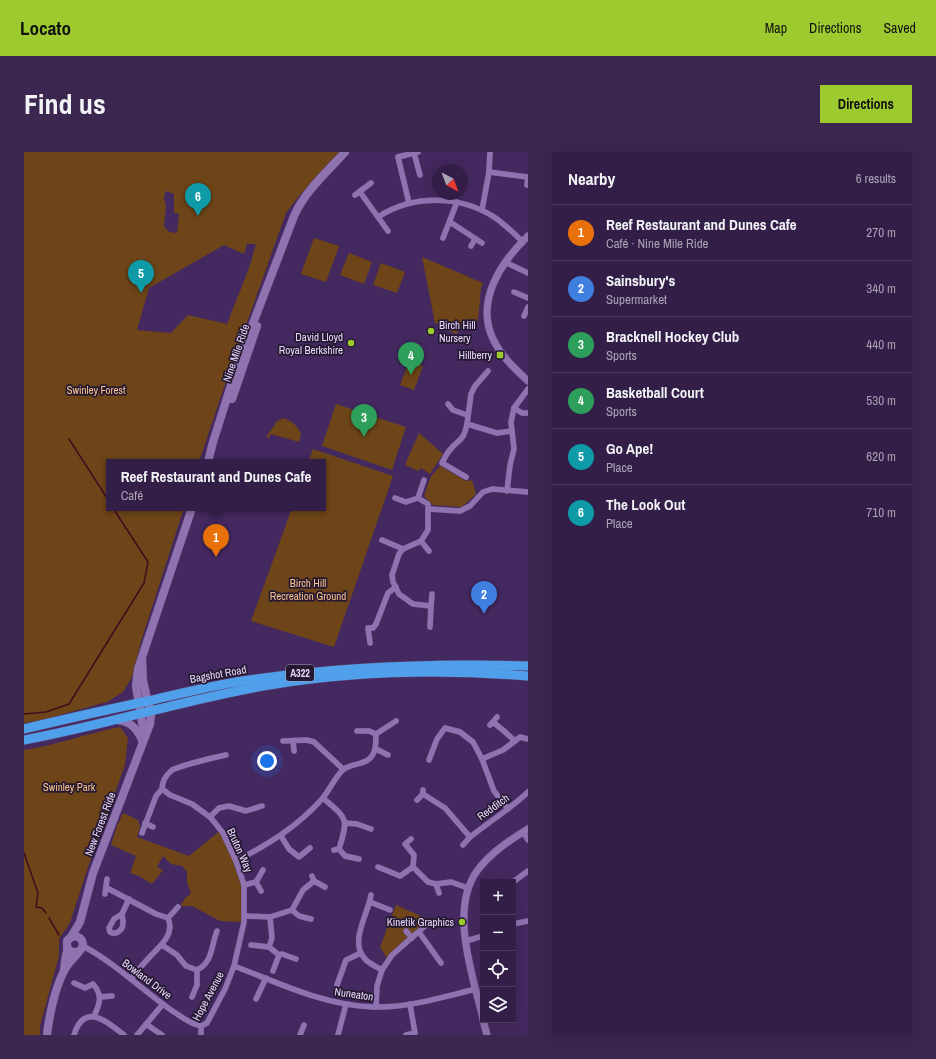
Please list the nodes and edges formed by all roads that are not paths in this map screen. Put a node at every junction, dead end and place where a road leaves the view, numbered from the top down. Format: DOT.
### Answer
graph roads {
  1 [pos="345,152"];
  2 [pos="490,152"];
  3 [pos="416,153"];
  4 [pos="489,172"];
  5 [pos="420,175"];
  6 [pos="528,176"];
  7 [pos="371,183"];
  8 [pos="527,185"];
  9 [pos="457,202"];
  10 [pos="409,203"];
  11 [pos="482,210"];
  12 [pos="378,217"];
  13 [pos="450,222"];
  14 [pos="388,231"];
  15 [pos="528,236"];
  16 [pos="443,238"];
  17 [pos="475,239"];
  18 [pos="522,242"];
  19 [pos="482,243"];
  20 [pos="471,246"];
  21 [pos="505,262"];
  22 [pos="528,273"];
  23 [pos="514,292"];
  24 [pos="528,298"];
  25 [pos="528,307"];
  26 [pos="524,316"];
  27 [pos="488,371"];
  28 [pos="528,382"];
  29 [pos="528,389"];
  30 [pos="448,404"];
  31 [pos="514,408"];
  32 [pos="528,413"];
  33 [pos="467,416"];
  34 [pos="467,424"];
  35 [pos="512,431"];
  36 [pos="209,458"];
  37 [pos="466,477"];
  38 [pos="424,480"];
  39 [pos="507,490"];
  40 [pos="528,492"];
  41 [pos="395,498"];
  42 [pos="418,498"];
  43 [pos="429,509"];
  44 [pos="191,511"];
  45 [pos="382,540"];
  46 [pos="421,540"];
  47 [pos="403,549"];
  48 [pos="430,551"];
  49 [pos="396,587"];
  50 [pos="432,594"];
  51 [pos="431,606"];
  52 [pos="430,627"];
  53 [pos="370,643"];
  54 [pos="528,666"];
  55 [pos="420,669"];
  56 [pos="528,676"];
  57 [pos="144,708"];
  58 [pos="116,720"];
  59 [pos="396,721"];
  60 [pos="493,721"];
  61 [pos="24,729"];
  62 [pos="357,731"];
  63 [pos="376,734"];
  64 [pos="528,739"];
  65 [pos="24,740"];
  66 [pos="284,741"];
  67 [pos="293,741"];
  68 [pos="515,741"];
  69 [pos="142,743"];
  70 [pos="376,749"];
  71 [pos="294,751"];
  72 [pos="226,755"];
  73 [pos="388,755"];
  74 [pos="482,759"];
  75 [pos="429,760"];
  76 [pos="344,769"];
  77 [pos="162,789"];
  78 [pos="528,792"];
  79 [pos="323,798"];
  80 [pos="417,800"];
  81 [pos="262,806"];
  82 [pos="508,809"];
  83 [pos="210,817"];
  84 [pos="345,823"];
  85 [pos="145,824"];
  86 [pos="153,827"];
  87 [pos="371,829"];
  88 [pos="525,830"];
  89 [pos="142,833"];
  90 [pos="281,836"];
  91 [pos="470,837"];
  92 [pos="411,839"];
  93 [pos="528,840"];
  94 [pos="463,845"];
  95 [pos="310,848"];
  96 [pos="359,860"];
  97 [pos="236,861"];
  98 [pos="378,867"];
  99 [pos="413,867"];
  100 [pos="263,870"];
  101 [pos="528,872"];
  102 [pos="107,879"];
  103 [pos="516,880"];
  104 [pos="256,882"];
  105 [pos="436,884"];
  106 [pos="244,885"];
  107 [pos="325,887"];
  108 [pos="468,888"];
  109 [pos="261,892"];
  110 [pos="439,894"];
  111 [pos="371,895"];
  112 [pos="129,899"];
  113 [pos="370,902"];
  114 [pos="178,907"];
  115 [pos="292,910"];
  116 [pos="390,910"];
  117 [pos="83,911"];
  118 [pos="122,914"];
  119 [pos="245,916"];
  120 [pos="270,917"];
  121 [pos="168,918"];
  122 [pos="311,919"];
  123 [pos="528,921"];
  124 [pos="516,923"];
  125 [pos="425,926"];
  126 [pos="218,931"];
  127 [pos="406,931"];
  128 [pos="419,932"];
  129 [pos="71,937"];
  130 [pos="480,937"];
  131 [pos="412,938"];
  132 [pos="466,941"];
  133 [pos="162,945"];
  134 [pos="251,945"];
  135 [pos="80,946"];
  136 [pos="269,947"];
  137 [pos="68,950"];
  138 [pos="361,953"];
  139 [pos="278,955"];
  140 [pos="296,959"];
  141 [pos="438,961"];
  142 [pos="234,966"];
  143 [pos="197,970"];
  144 [pos="382,970"];
  145 [pos="64,971"];
  146 [pos="273,972"];
  147 [pos="266,978"];
  148 [pos="131,979"];
  149 [pos="74,982"];
  150 [pos="337,985"];
  151 [pos="476,989"];
  152 [pos="112,996"];
  153 [pos="100,997"];
  154 [pos="192,997"];
  155 [pos="256,999"];
  156 [pos="163,1004"];
  157 [pos="346,1004"];
  158 [pos="410,1004"];
  159 [pos="480,1006"];
  160 [pos="376,1007"];
  161 [pos="94,1016"];
  162 [pos="484,1023"];
  163 [pos="146,1024"];
  164 [pos="304,1024"];
  165 [pos="201,1026"];
  166 [pos="417,1034"];
  167 [pos="47,1035"];
  168 [pos="74,1035"];
  169 [pos="124,1035"];
  170 [pos="137,1035"];
  171 [pos="162,1035"];
  172 [pos="201,1035"];
  173 [pos="300,1035"];
  174 [pos="338,1035"];
  175 [pos="406,1035"];
  176 [pos="487,1035"];
  1 -- 36 [label="main road, Nine Mile Ride"];
  2 -- 4 [label="street"];
  3 -- 5 [label="street"];
  3 -- 10 [label="street"];
  4 -- 6 [label="street"];
  4 -- 11 [label="street"];
  6 -- 8 [label="street"];
  7 -- 12 [label="street"];
  9 -- 10 [label="street"];
  9 -- 11 [label="street"];
  9 -- 13 [label="street"];
  10 -- 12 [label="street"];
  11 -- 18 [label="street"];
  12 -- 14 [label="street"];
  13 -- 16 [label="street"];
  13 -- 17 [label="street"];
  15 -- 18 [label="street"];
  17 -- 19 [label="street"];
  17 -- 20 [label="street"];
  18 -- 21 [label="street"];
  21 -- 22 [label="street"];
  21 -- 28 [label="street"];
  23 -- 24 [label="street"];
  25 -- 26 [label="street"];
  27 -- 33 [label="street"];
  29 -- 31 [label="street"];
  30 -- 33 [label="street"];
  31 -- 32 [label="street"];
  31 -- 35 [label="street"];
  33 -- 34 [label="street"];
  34 -- 35 [label="street"];
  34 -- 37 [label="street"];
  35 -- 39 [label="street"];
  38 -- 42 [label="street"];
  39 -- 40 [label="street"];
  39 -- 43 [label="street"];
  41 -- 42 [label="street"];
  42 -- 43 [label="street"];
  43 -- 46 [label="street"];
  44 -- 57 [label="main road"];
  45 -- 47 [label="street"];
  46 -- 47 [label="street"];
  46 -- 48 [label="street"];
  47 -- 49 [label="street"];
  49 -- 51 [label="street"];
  49 -- 53 [label="street"];
  50 -- 51 [label="street"];
  51 -- 52 [label="street"];
  54 -- 55 [label="highway, A322"];
  55 -- 56 [label="highway, A322"];
  55 -- 57 [label="highway, Bagshot Road / A322"];
  55 -- 57 [label="highway, Bagshot Road / A322"];
  57 -- 58 [label="highway, Bagshot Road / A322"];
  57 -- 61 [label="highway, Bagshot Road / A322"];
  57 -- 69 [label="main road, New Forest Ride"];
  58 -- 65 [label="highway, Bagshot Road / A322"];
  58 -- 69 [label="main road"];
  59 -- 63 [label="street"];
  60 -- 68 [label="street"];
  62 -- 63 [label="street"];
  63 -- 70 [label="street"];
  64 -- 68 [label="street"];
  66 -- 67 [label="street"];
  67 -- 71 [label="street"];
  67 -- 76 [label="street"];
  68 -- 74 [label="street"];
  69 -- 117 [label="main road, New Forest Ride"];
  70 -- 73 [label="street"];
  70 -- 76 [label="street"];
  72 -- 77 [label="street"];
  74 -- 75 [label="street"];
  74 -- 82 [label="street"];
  76 -- 79 [label="street"];
  77 -- 83 [label="street, Bruton Way"];
  77 -- 85 [label="street"];
  78 -- 82 [label="street, Redditch"];
  79 -- 84 [label="street"];
  79 -- 90 [label="street"];
  80 -- 91 [label="street"];
  81 -- 83 [label="street"];
  82 -- 91 [label="street, Redditch"];
  83 -- 97 [label="street, Bruton Way"];
  84 -- 87 [label="street"];
  84 -- 96 [label="street"];
  85 -- 86 [label="street"];
  85 -- 89 [label="street"];
  88 -- 93 [label="street"];
  88 -- 108 [label="street"];
  90 -- 95 [label="street"];
  90 -- 97 [label="street"];
  91 -- 94 [label="street, Redditch"];
  92 -- 99 [label="street"];
  97 -- 106 [label="street, Bruton Way"];
  98 -- 99 [label="street"];
  99 -- 105 [label="street"];
  100 -- 104 [label="street, Bruton Way"];
  101 -- 103 [label="street"];
  102 -- 112 [label="street"];
  104 -- 106 [label="street, Bruton Way"];
  104 -- 109 [label="street, Bruton Way"];
  105 -- 108 [label="street"];
  105 -- 110 [label="street"];
  106 -- 119 [label="street, Bruton Way"];
  107 -- 115 [label="street"];
  108 -- 132 [label="street"];
  111 -- 113 [label="street"];
  112 -- 118 [label="street"];
  112 -- 121 [label="street"];
  113 -- 116 [label="street"];
  113 -- 138 [label="street"];
  114 -- 121 [label="street"];
  115 -- 120 [label="street"];
  115 -- 122 [label="street"];
  117 -- 129 [label="main road, New Forest Ride"];
  117 -- 135 [label="main road, New Forest Ride"];
  119 -- 120 [label="street"];
  119 -- 142 [label="street, Bruton Way"];
  120 -- 136 [label="street"];
  121 -- 133 [label="street"];
  123 -- 124 [label="street"];
  125 -- 128 [label="street"];
  126 -- 143 [label="street"];
  127 -- 131 [label="street"];
  128 -- 131 [label="street"];
  128 -- 141 [label="street"];
  129 -- 135 [label="main road"];
  129 -- 137 [label="main road"];
  130 -- 132 [label="street"];
  131 -- 144 [label="street"];
  132 -- 151 [label="street"];
  133 -- 143 [label="street"];
  133 -- 148 [label="street"];
  134 -- 136 [label="street"];
  135 -- 137 [label="main road"];
  135 -- 145 [label="main road"];
  135 -- 148 [label="street, Bowland Drive"];
  136 -- 139 [label="street"];
  137 -- 145 [label="main road"];
  138 -- 144 [label="street"];
  138 -- 150 [label="street"];
  139 -- 140 [label="street"];
  139 -- 146 [label="street"];
  142 -- 147 [label="street, Nuneaton"];
  142 -- 165 [label="street, Hope Avenue"];
  143 -- 154 [label="street"];
  144 -- 160 [label="street"];
  145 -- 167 [label="main road"];
  147 -- 155 [label="street"];
  147 -- 157 [label="street, Nuneaton"];
  148 -- 156 [label="street, Bowland Drive"];
  149 -- 153 [label="street"];
  151 -- 158 [label="street, Nuneaton"];
  151 -- 159 [label="street"];
  152 -- 153 [label="street"];
  153 -- 161 [label="street"];
  156 -- 163 [label="street"];
  156 -- 165 [label="street, Bowland Drive"];
  157 -- 160 [label="street, Nuneaton"];
  157 -- 174 [label="street"];
  158 -- 160 [label="street, Nuneaton"];
  158 -- 166 [label="street"];
  161 -- 168 [label="street"];
  161 -- 169 [label="street"];
  162 -- 176 [label="street"];
  163 -- 170 [label="street"];
  163 -- 171 [label="street"];
  164 -- 173 [label="street"];
  165 -- 172 [label="street, Hope Avenue"];
  166 -- 175 [label="street"];
}
